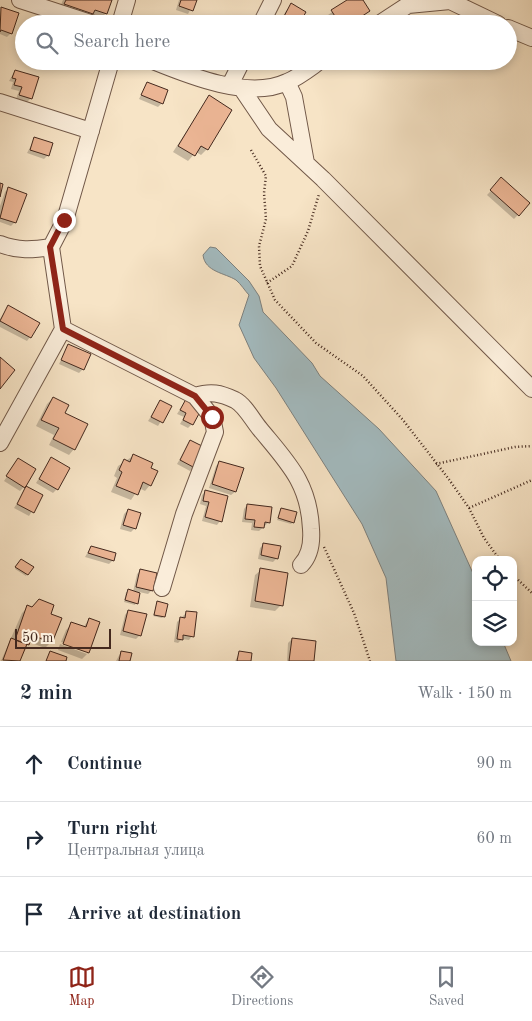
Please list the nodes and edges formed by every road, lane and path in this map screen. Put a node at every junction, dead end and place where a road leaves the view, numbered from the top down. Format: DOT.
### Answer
graph roads {
  1 [pos="20,0"];
  2 [pos="128,0"];
  3 [pos="273,0"];
  4 [pos="449,0"];
  5 [pos="66,15"];
  6 [pos="123,15"];
  7 [pos="266,15"];
  8 [pos="393,15"];
  9 [pos="480,15"];
  10 [pos="517,32"];
  11 [pos="532,38"];
  12 [pos="108,70"];
  13 [pos="175,70"];
  14 [pos="240,70"];
  15 [pos="306,70"];
  16 [pos="287,82"];
  17 [pos="236,87"];
  18 [pos="0,102"];
  19 [pos="91,131"];
  20 [pos="251,150"];
  21 [pos="306,163"];
  22 [pos="323,178"];
  23 [pos="0,244"];
  24 [pos="50,247"];
  25 [pos="268,283"];
  26 [pos="63,329"];
  27 [pos="532,389"];
  28 [pos="195,396"];
  29 [pos="0,443"];
  30 [pos="532,446"];
  31 [pos="436,464"];
  32 [pos="532,480"];
  33 [pos="469,508"];
  34 [pos="312,539"];
  35 [pos="497,556"];
  36 [pos="301,565"];
  37 [pos="517,579"];
  38 [pos="162,588"];
  39 [pos="532,593"];
  40 [pos="370,661"];
  1 -- 5 [label="street"];
  2 -- 6 [label="street"];
  3 -- 7 [label="street"];
  4 -- 8 [label="street"];
  4 -- 9 [label="street"];
  10 -- 11 [label="street"];
  12 -- 19 [label="street"];
  13 -- 17 [label="street"];
  14 -- 17 [label="street"];
  15 -- 16 [label="street"];
  16 -- 17 [label="street"];
  16 -- 21 [label="street"];
  17 -- 21 [label="street"];
  18 -- 19 [label="street"];
  19 -- 24 [label="street"];
  20 -- 25 [label="path"];
  21 -- 22 [label="street"];
  22 -- 25 [label="path"];
  22 -- 27 [label="street"];
  23 -- 24 [label="street"];
  24 -- 26 [label="street"];
  25 -- 31 [label="path"];
  26 -- 28 [label="street"];
  26 -- 29 [label="street"];
  28 -- 34 [label="street"];
  28 -- 38 [label="street"];
  30 -- 31 [label="path"];
  31 -- 33 [label="path"];
  32 -- 33 [label="path"];
  33 -- 35 [label="path"];
  34 -- 36 [label="street"];
  34 -- 40 [label="path"];
  37 -- 39 [label="path"];
}
